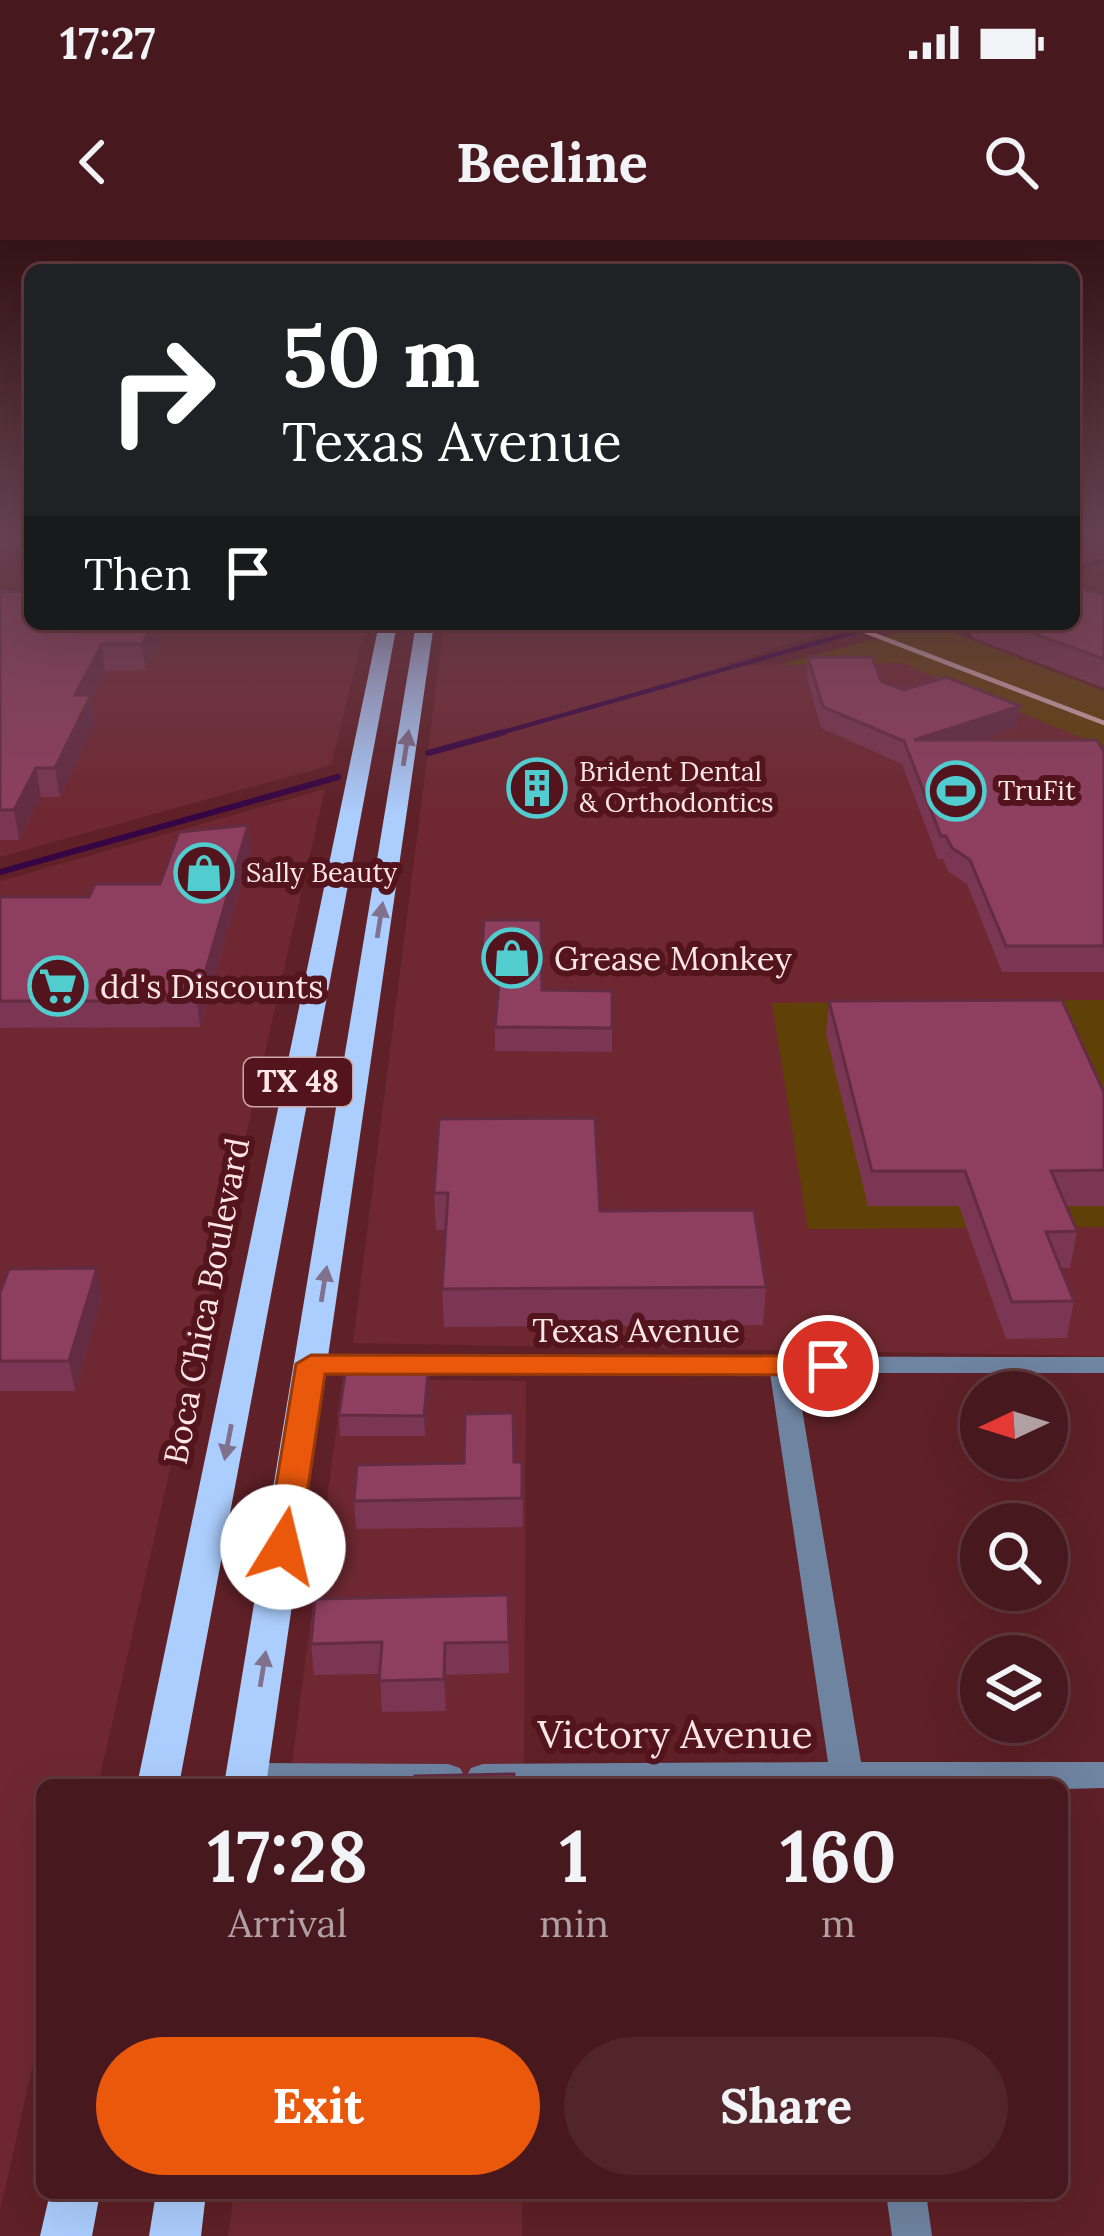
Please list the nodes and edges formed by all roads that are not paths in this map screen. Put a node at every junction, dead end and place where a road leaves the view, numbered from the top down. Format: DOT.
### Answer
graph roads {
  1 [pos="387,630"];
  2 [pos="424,630"];
  3 [pos="311,1364"];
  4 [pos="1104,1364"];
  5 [pos="782,1366"];
  6 [pos="1104,1774"];
  7 [pos="159,1779"];
  8 [pos="246,1779"];
  9 [pos="847,1779"];
  10 [pos="890,1779"];
  11 [pos="73,2199"];
  12 [pos="181,2199"];
  13 [pos="907,2199"];
  14 [pos="66,2236"];
  15 [pos="175,2236"];
  16 [pos="912,2236"];
  1 -- 7 [label="main road, Boca Chica Boulevard / TX 48, one-way"];
  3 -- 2 [label="main road, TX 48, one-way"];
  3 -- 5 [label="street, Texas Avenue"];
  8 -- 3 [label="main road, TX 48, one-way"];
  4 -- 5 [label="street, Texas Avenue"];
  5 -- 9 [label="street"];
  6 -- 10 [label="street, Victory Avenue"];
  11 -- 14 [label="main road"];
  12 -- 15 [label="main road"];
  13 -- 16 [label="street"];
}
